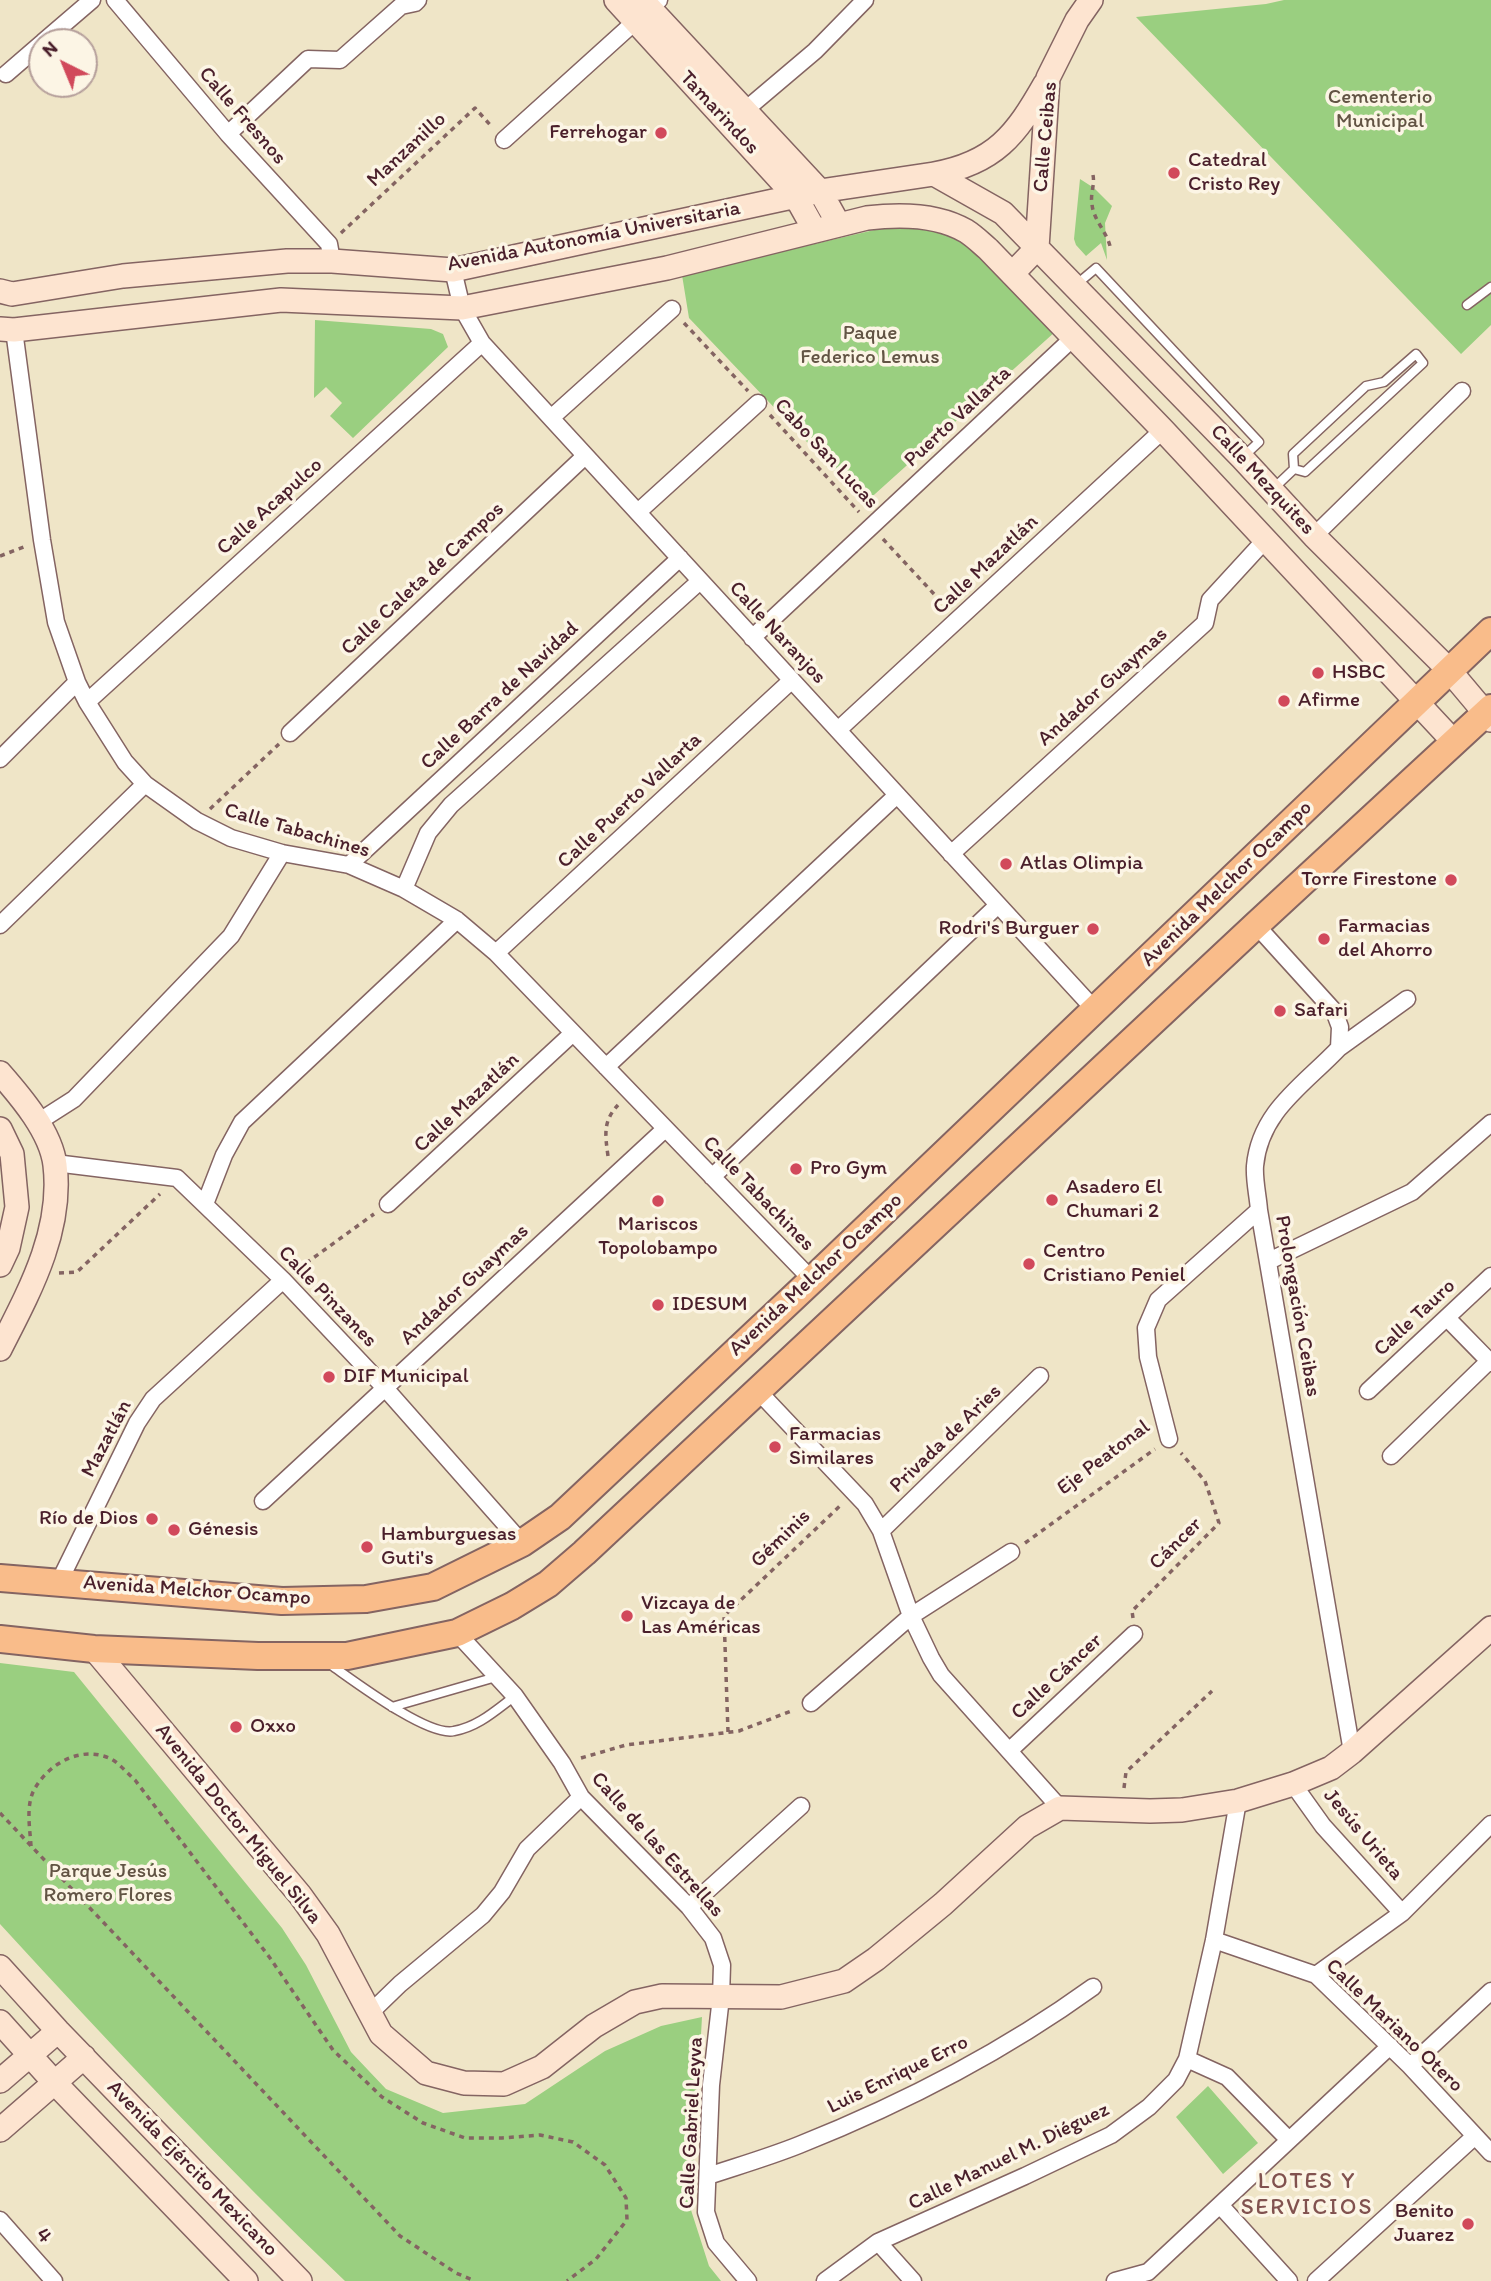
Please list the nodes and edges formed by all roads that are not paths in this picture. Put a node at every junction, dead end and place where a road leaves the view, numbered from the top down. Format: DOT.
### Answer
graph roads {
  1 [pos="92,0"];
  2 [pos="115,0"];
  3 [pos="418,0"];
  4 [pos="615,0"];
  5 [pos="865,0"];
  6 [pos="1091,0"];
  7 [pos="647,7"];
  8 [pos="59,28"];
  9 [pos="28,55"];
  10 [pos="6,74"];
  11 [pos="1048,78"];
  12 [pos="737,117"];
  13 [pos="228,134"];
  14 [pos="504,140"];
  15 [pos="934,174"];
  16 [pos="820,191"];
  17 [pos="796,197"];
  18 [pos="839,225"];
  19 [pos="814,231"];
  20 [pos="1037,248"];
  21 [pos="331,253"];
  22 [pos="453,270"];
  23 [pos="1012,274"];
  24 [pos="1491,287"];
  25 [pos="0,292"];
  26 [pos="1467,305"];
  27 [pos="462,307"];
  28 [pos="671,309"];
  29 [pos="7,329"];
  30 [pos="1073,338"];
  31 [pos="482,343"];
  32 [pos="1462,391"];
  33 [pos="758,402"];
  34 [pos="551,418"];
  35 [pos="1163,430"];
  36 [pos="585,456"];
  37 [pos="1294,469"];
  38 [pos="1272,490"];
  39 [pos="638,512"];
  40 [pos="1314,536"];
  41 [pos="1266,539"];
  42 [pos="680,558"];
  43 [pos="700,581"];
  44 [pos="1491,631"];
  45 [pos="752,638"];
  46 [pos="1450,670"];
  47 [pos="792,680"];
  48 [pos="78,682"];
  49 [pos="87,702"];
  50 [pos="1417,702"];
  51 [pos="1489,714"];
  52 [pos="838,730"];
  53 [pos="290,733"];
  54 [pos="1454,742"];
  55 [pos="0,759"];
  56 [pos="145,784"];
  57 [pos="897,794"];
  58 [pos="282,853"];
  59 [pos="951,854"];
  60 [pos="349,865"];
  61 [pos="404,889"];
  62 [pos="999,905"];
  63 [pos="457,920"];
  64 [pos="0,925"];
  65 [pos="1256,925"];
  66 [pos="496,953"];
  67 [pos="1407,999"];
  68 [pos="1095,1010"];
  69 [pos="573,1033"];
  70 [pos="1339,1048"];
  71 [pos="606,1067"];
  72 [pos="0,1073"];
  73 [pos="38,1122"];
  74 [pos="1491,1123"];
  75 [pos="0,1129"];
  76 [pos="666,1129"];
  77 [pos="55,1163"];
  78 [pos="924,1174"];
  79 [pos="712,1177"];
  80 [pos="205,1203"];
  81 [pos="388,1204"];
  82 [pos="955,1206"];
  83 [pos="1259,1210"];
  84 [pos="1269,1261"];
  85 [pos="0,1265"];
  86 [pos="1491,1276"];
  87 [pos="283,1280"];
  88 [pos="812,1280"];
  89 [pos="1447,1318"];
  90 [pos="0,1349"];
  91 [pos="1490,1362"];
  92 [pos="1040,1376"];
  93 [pos="385,1388"];
  94 [pos="758,1391"];
  95 [pos="1368,1391"];
  96 [pos="1170,1439"];
  97 [pos="1391,1456"];
  98 [pos="263,1501"];
  99 [pos="881,1531"];
  100 [pos="522,1543"];
  101 [pos="1011,1552"];
  102 [pos="0,1578"];
  103 [pos="59,1581"];
  104 [pos="911,1616"];
  105 [pos="1491,1628"];
  106 [pos="457,1633"];
  107 [pos="1134,1634"];
  108 [pos="0,1639"];
  109 [pos="94,1649"];
  110 [pos="317,1655"];
  111 [pos="496,1677"];
  112 [pos="515,1696"];
  113 [pos="811,1703"];
  114 [pos="392,1707"];
  115 [pos="1009,1751"];
  116 [pos="1352,1752"];
  117 [pos="1293,1784"];
  118 [pos="581,1797"];
  119 [pos="1238,1801"];
  120 [pos="802,1806"];
  121 [pos="1060,1808"];
  122 [pos="1491,1824"];
  123 [pos="689,1907"];
  124 [pos="1402,1913"];
  125 [pos="1214,1940"];
  126 [pos="0,1968"];
  127 [pos="1316,1975"];
  128 [pos="1093,1987"];
  129 [pos="1491,1991"];
  130 [pos="721,1997"];
  131 [pos="369,2014"];
  132 [pos="0,2022"];
  133 [pos="58,2031"];
  134 [pos="1390,2046"];
  135 [pos="31,2056"];
  136 [pos="84,2057"];
  137 [pos="1187,2059"];
  138 [pos="1410,2066"];
  139 [pos="0,2081"];
  140 [pos="54,2082"];
  141 [pos="0,2130"];
  142 [pos="1475,2136"];
  143 [pos="1289,2140"];
  144 [pos="1491,2153"];
  145 [pos="708,2176"];
  146 [pos="1220,2205"];
  147 [pos="0,2220"];
  148 [pos="878,2242"];
  149 [pos="54,2281"];
  150 [pos="246,2281"];
  151 [pos="300,2281"];
  152 [pos="748,2281"];
  153 [pos="825,2281"];
  154 [pos="913,2281"];
  155 [pos="1115,2281"];
  156 [pos="1289,2281"];
  157 [pos="1316,2281"];
  1 -- 8 [label="street"];
  2 -- 13 [label="street, Calle Fresnos"];
  3 -- 13 [label="street"];
  4 -- 7 [label="street, Tamarindos"];
  5 -- 12 [label="street"];
  6 -- 11 [label="street, Calle Ceibas"];
  7 -- 12 [label="street, Tamarindos"];
  7 -- 14 [label="street"];
  9 -- 10 [label="street"];
  11 -- 15 [label="street, Avenida Autonomía Universitaria"];
  11 -- 20 [label="street, Calle Ceibas"];
  12 -- 16 [label="street, Tamarindos"];
  12 -- 17 [label="street, Tamarindos"];
  13 -- 21 [label="street, Calle Fresnos"];
  15 -- 16 [label="street, Avenida Autonomía Universitaria"];
  15 -- 20 [label="street"];
  16 -- 17 [label="street, Avenida Autonomía Universitaria"];
  16 -- 18 [label="street, Tamarindos"];
  17 -- 19 [label="street, Tamarindos"];
  17 -- 22 [label="street, Avenida Autonomía Universitaria"];
  18 -- 19 [label="street, Avenida Autonomía Universitaria"];
  18 -- 23 [label="street, Avenida Autonomía Universitaria"];
  19 -- 27 [label="street, Avenida Autonomía Universitaria"];
  20 -- 23 [label="street"];
  20 -- 38 [label="street, Calle Mezquites"];
  21 -- 22 [label="street, Avenida Autonomía Universitaria"];
  21 -- 25 [label="street, Avenida Autonomía Universitaria"];
  22 -- 27 [label="street, Calle Naranjos"];
  23 -- 30 [label="street, Calle Mezquites"];
  24 -- 26 [label="lane"];
  27 -- 29 [label="street, Avenida Autonomía Universitaria"];
  27 -- 31 [label="street, Calle Naranjos"];
  28 -- 34 [label="street"];
  29 -- 48 [label="street, Calle Tabachines"];
  30 -- 35 [label="street, Calle Mezquites"];
  30 -- 45 [label="street, Puerto Vallarta"];
  31 -- 34 [label="street, Calle Naranjos"];
  31 -- 49 [label="street, Calle Acapulco"];
  32 -- 40 [label="street"];
  33 -- 39 [label="street"];
  34 -- 36 [label="street, Calle Naranjos"];
  35 -- 41 [label="street, Calle Mezquites"];
  35 -- 52 [label="street, Calle Mazatlán"];
  36 -- 39 [label="street, Calle Naranjos"];
  36 -- 53 [label="street, Calle Caleta de Campos"];
  37 -- 37 [label="lane"];
  37 -- 38 [label="lane"];
  38 -- 40 [label="street, Calle Mezquites"];
  39 -- 42 [label="street, Calle Naranjos"];
  40 -- 46 [label="street, Calle Mezquites"];
  41 -- 50 [label="street, Calle Mezquites"];
  41 -- 59 [label="street, Andador Guaymas"];
  42 -- 43 [label="street, Calle Naranjos"];
  42 -- 60 [label="street, Calle Barra de Navidad"];
  43 -- 45 [label="street, Calle Naranjos"];
  43 -- 61 [label="street"];
  44 -- 46 [label="main road, Avenida Melchor Ocampo"];
  45 -- 47 [label="street, Calle Naranjos"];
  46 -- 50 [label="main road, Avenida Melchor Ocampo"];
  46 -- 51 [label="street, Calle Mezquites"];
  47 -- 52 [label="street, Calle Naranjos"];
  47 -- 66 [label="street, Calle Puerto Vallarta"];
  48 -- 49 [label="street, Calle Tabachines"];
  48 -- 55 [label="street"];
  49 -- 56 [label="street, Calle Tabachines"];
  50 -- 54 [label="street, Calle Mezquites"];
  50 -- 68 [label="main road, Avenida Melchor Ocampo"];
  51 -- 54 [label="main road"];
  52 -- 57 [label="street, Calle Naranjos"];
  54 -- 65 [label="main road"];
  56 -- 58 [label="street, Calle Tabachines"];
  56 -- 64 [label="street"];
  57 -- 59 [label="street, Calle Naranjos"];
  57 -- 71 [label="street"];
  58 -- 60 [label="street, Calle Tabachines"];
  58 -- 73 [label="street"];
  59 -- 62 [label="street, Calle Naranjos"];
  60 -- 61 [label="street, Calle Tabachines"];
  61 -- 63 [label="street, Calle Tabachines"];
  62 -- 68 [label="street, Calle Naranjos"];
  62 -- 79 [label="street"];
  63 -- 66 [label="street, Calle Tabachines"];
  63 -- 80 [label="street"];
  65 -- 70 [label="street"];
  65 -- 82 [label="main road"];
  66 -- 69 [label="street, Calle Tabachines"];
  67 -- 70 [label="street, Prolongación Ceibas"];
  68 -- 78 [label="main road, Avenida Melchor Ocampo"];
  69 -- 71 [label="street, Calle Tabachines"];
  69 -- 81 [label="street, Calle Mazatlán"];
  70 -- 83 [label="street, Prolongación Ceibas"];
  71 -- 76 [label="street, Calle Tabachines"];
  72 -- 73 [label="street"];
  73 -- 77 [label="street"];
  74 -- 84 [label="street"];
  75 -- 85 [label="street"];
  76 -- 79 [label="street, Calle Tabachines"];
  76 -- 93 [label="street, Andador Guaymas"];
  77 -- 80 [label="street, Calle Pinzanes"];
  77 -- 90 [label="street"];
  78 -- 82 [label="main road"];
  78 -- 88 [label="main road, Avenida Melchor Ocampo"];
  79 -- 88 [label="street, Calle Tabachines"];
  80 -- 87 [label="street, Calle Pinzanes"];
  82 -- 94 [label="main road"];
  83 -- 84 [label="street, Prolongación Ceibas"];
  83 -- 96 [label="street, Eje Peatonal"];
  84 -- 116 [label="street, Prolongación Ceibas"];
  86 -- 89 [label="street, Calle Tauro"];
  87 -- 93 [label="street, Calle Pinzanes"];
  87 -- 103 [label="street, Mazatlán"];
  88 -- 100 [label="main road, Avenida Melchor Ocampo"];
  89 -- 91 [label="street"];
  89 -- 95 [label="street, Calle Tauro"];
  91 -- 97 [label="street"];
  92 -- 99 [label="street, Privada de Aries"];
  93 -- 98 [label="street, Andador Guaymas"];
  93 -- 100 [label="street, Calle Pinzanes"];
  94 -- 99 [label="street"];
  94 -- 106 [label="main road"];
  99 -- 104 [label="street"];
  100 -- 103 [label="main road, Avenida Melchor Ocampo"];
  101 -- 104 [label="street"];
  102 -- 103 [label="main road, Avenida Melchor Ocampo"];
  104 -- 113 [label="street"];
  104 -- 115 [label="street"];
  105 -- 116 [label="street"];
  106 -- 110 [label="main road"];
  106 -- 111 [label="street, Calle de las Estrellas"];
  107 -- 115 [label="street, Calle Cáncer"];
  108 -- 109 [label="main road"];
  109 -- 110 [label="main road"];
  109 -- 131 [label="street, Avenida Doctor Miguel Silva"];
  110 -- 114 [label="lane"];
  111 -- 112 [label="street, Calle de las Estrellas"];
  111 -- 114 [label="lane"];
  112 -- 114 [label="lane"];
  112 -- 118 [label="street, Calle de las Estrellas"];
  115 -- 121 [label="street"];
  116 -- 117 [label="street"];
  117 -- 119 [label="street"];
  117 -- 124 [label="street, Jesús Urieta"];
  118 -- 123 [label="street, Calle de las Estrellas"];
  118 -- 131 [label="street"];
  119 -- 121 [label="street"];
  119 -- 125 [label="street, Calle Manuel M. Diéguez"];
  120 -- 123 [label="street"];
  121 -- 130 [label="street, Avenida Doctor Miguel Silva"];
  122 -- 124 [label="street"];
  123 -- 130 [label="street, Calle de las Estrellas"];
  124 -- 127 [label="street"];
  125 -- 127 [label="street, Calle Mariano Otero"];
  125 -- 137 [label="street, Calle Manuel M. Diéguez"];
  126 -- 133 [label="street, Avenida Ejército Mexicano"];
  127 -- 134 [label="street, Calle Mariano Otero"];
  128 -- 145 [label="street, Luis Enrique Erro"];
  129 -- 138 [label="street"];
  130 -- 131 [label="street, Avenida Doctor Miguel Silva"];
  130 -- 145 [label="street, Calle Gabriel Leyva"];
  132 -- 135 [label="street, Avenida Ejército Mexicano"];
  133 -- 135 [label="street"];
  133 -- 136 [label="street, Avenida Ejército Mexicano"];
  134 -- 138 [label="street, Calle Mariano Otero"];
  134 -- 143 [label="street"];
  135 -- 139 [label="street"];
  135 -- 140 [label="street, Avenida Ejército Mexicano"];
  136 -- 140 [label="street"];
  136 -- 151 [label="street, Avenida Ejército Mexicano"];
  137 -- 143 [label="street"];
  137 -- 148 [label="street, Calle Manuel M. Diéguez"];
  138 -- 142 [label="street, Calle Mariano Otero"];
  140 -- 141 [label="street"];
  140 -- 150 [label="street, Avenida Ejército Mexicano"];
  142 -- 144 [label="street, Calle Mariano Otero"];
  142 -- 157 [label="street"];
  143 -- 146 [label="street"];
  145 -- 152 [label="street, Calle Gabriel Leyva"];
  146 -- 155 [label="street"];
  146 -- 156 [label="street"];
  147 -- 149 [label="street, 4"];
  148 -- 153 [label="street, Calle Manuel M. Diéguez"];
  148 -- 154 [label="street"];
}
